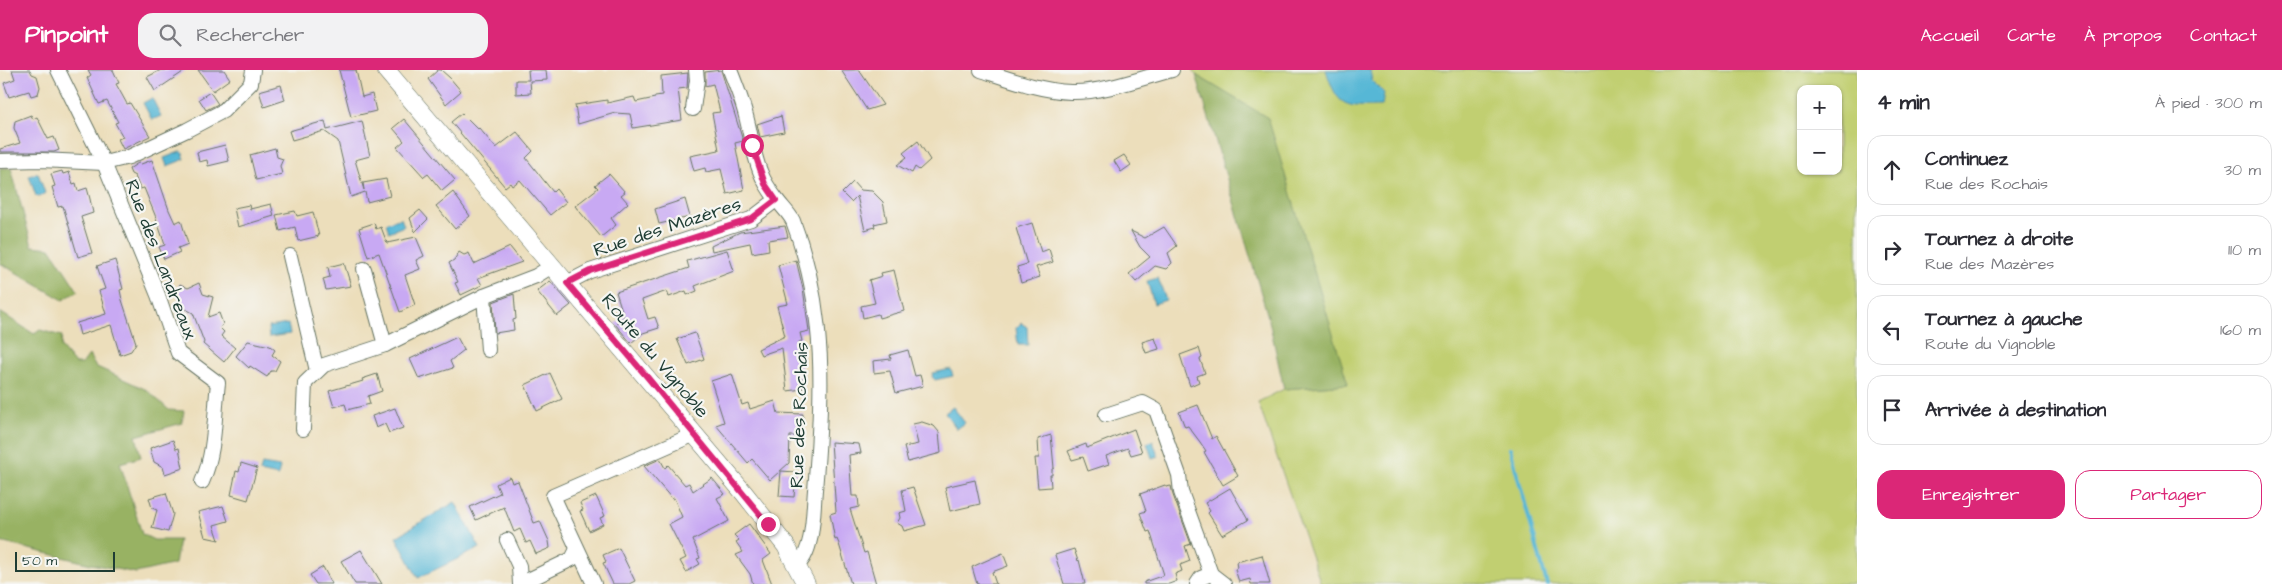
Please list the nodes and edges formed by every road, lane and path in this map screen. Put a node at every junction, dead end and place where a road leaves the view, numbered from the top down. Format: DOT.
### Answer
graph roads {
  1 [pos="58,70"];
  2 [pos="253,70"];
  3 [pos="386,70"];
  4 [pos="696,70"];
  5 [pos="730,70"];
  6 [pos="981,70"];
  7 [pos="1172,70"];
  8 [pos="693,109"];
  9 [pos="0,161"];
  10 [pos="104,163"];
  11 [pos="776,200"];
  12 [pos="290,256"];
  13 [pos="552,266"];
  14 [pos="364,269"];
  15 [pos="567,283"];
  16 [pos="484,296"];
  17 [pos="385,345"];
  18 [pos="488,350"];
  19 [pos="317,372"];
  20 [pos="1106,415"];
  21 [pos="303,428"];
  22 [pos="695,434"];
  23 [pos="202,482"];
  24 [pos="507,540"];
  25 [pos="577,549"];
  26 [pos="797,565"];
  27 [pos="1211,574"];
  28 [pos="520,584"];
  29 [pos="594,584"];
  30 [pos="806,584"];
  31 [pos="1196,584"];
  32 [pos="1224,584"];
  1 -- 10 [label="street, Rue des Landreaux"];
  2 -- 10 [label="street"];
  3 -- 13 [label="street, Route du Vignoble"];
  4 -- 8 [label="street"];
  5 -- 11 [label="street, Rue des Rochais"];
  6 -- 7 [label="street"];
  9 -- 10 [label="street"];
  10 -- 23 [label="street, Rue des Landreaux"];
  11 -- 15 [label="street, Rue des Mazères"];
  11 -- 26 [label="street, Rue des Rochais"];
  12 -- 19 [label="street"];
  13 -- 15 [label="street, Route du Vignoble"];
  13 -- 16 [label="street"];
  14 -- 17 [label="street"];
  15 -- 22 [label="street, Route du Vignoble"];
  16 -- 17 [label="street"];
  16 -- 18 [label="street"];
  17 -- 19 [label="street"];
  19 -- 21 [label="street"];
  20 -- 27 [label="street"];
  22 -- 25 [label="street"];
  22 -- 26 [label="street, Route du Vignoble"];
  24 -- 28 [label="street"];
  25 -- 28 [label="street"];
  25 -- 29 [label="street"];
  26 -- 30 [label="street, Route du Vignoble"];
  27 -- 31 [label="street"];
  27 -- 32 [label="street"];
}
